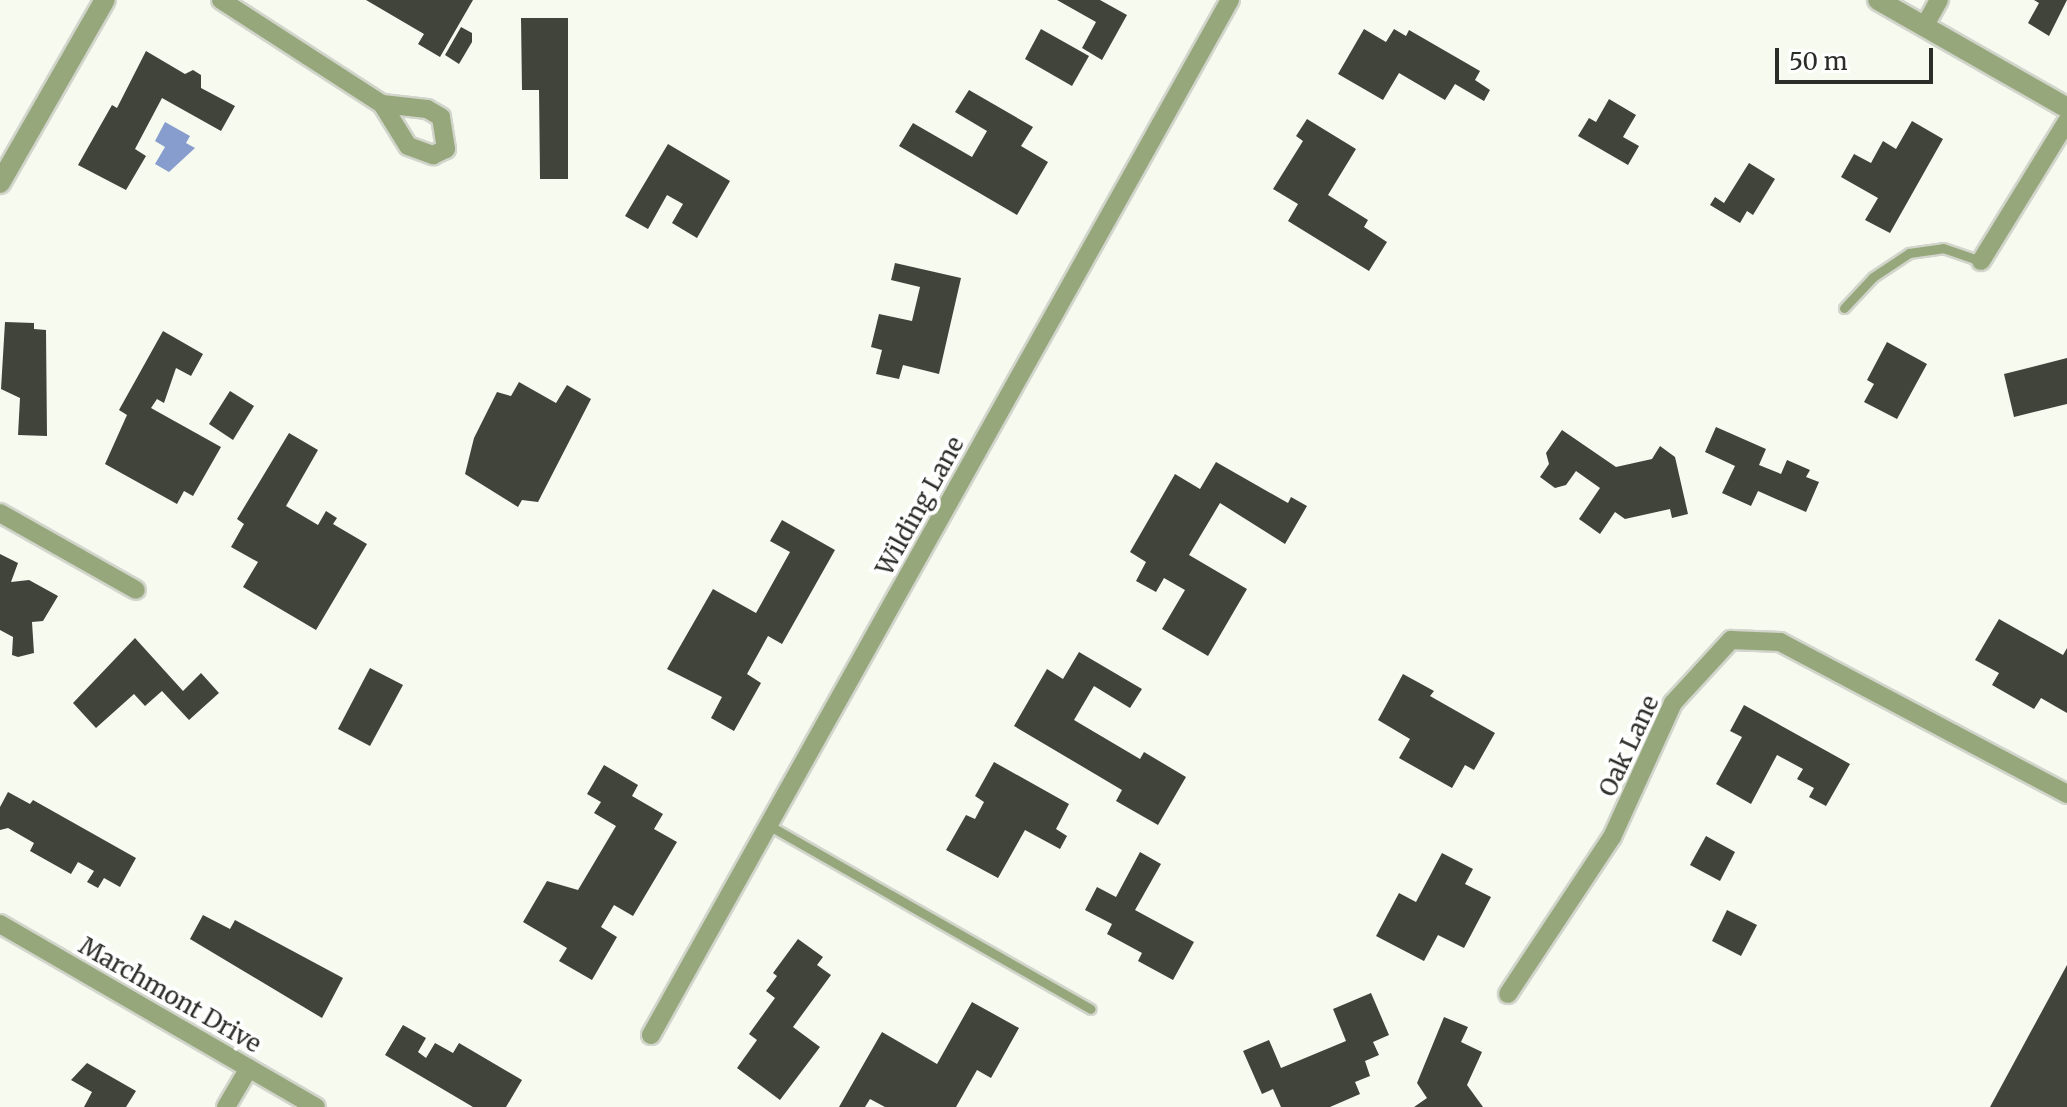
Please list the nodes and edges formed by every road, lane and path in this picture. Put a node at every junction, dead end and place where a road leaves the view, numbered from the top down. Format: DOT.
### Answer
graph roads {
  1 [pos="105,0"];
  2 [pos="221,0"];
  3 [pos="1230,0"];
  4 [pos="1878,0"];
  5 [pos="1939,0"];
  6 [pos="1924,27"];
  7 [pos="382,104"];
  8 [pos="2067,108"];
  9 [pos="2067,121"];
  10 [pos="0,183"];
  11 [pos="1981,261"];
  12 [pos="1844,308"];
  13 [pos="0,513"];
  14 [pos="136,590"];
  15 [pos="2067,794"];
  16 [pos="770,826"];
  17 [pos="0,924"];
  18 [pos="1508,994"];
  19 [pos="1091,1009"];
  20 [pos="651,1035"];
  21 [pos="249,1068"];
  22 [pos="226,1107"];
  23 [pos="316,1107"];
  1 -- 10 [label="street"];
  2 -- 7 [label="street"];
  3 -- 16 [label="street, Wilding Lane"];
  4 -- 6 [label="street"];
  5 -- 6 [label="street"];
  6 -- 8 [label="street"];
  9 -- 11 [label="street"];
  11 -- 12 [label="lane"];
  13 -- 14 [label="street"];
  15 -- 18 [label="street, Oak Lane"];
  16 -- 19 [label="lane"];
  16 -- 20 [label="street, Wilding Lane"];
  17 -- 21 [label="street, Marchmont Drive"];
  21 -- 22 [label="street"];
  21 -- 23 [label="street, Marchmont Drive"];
}
